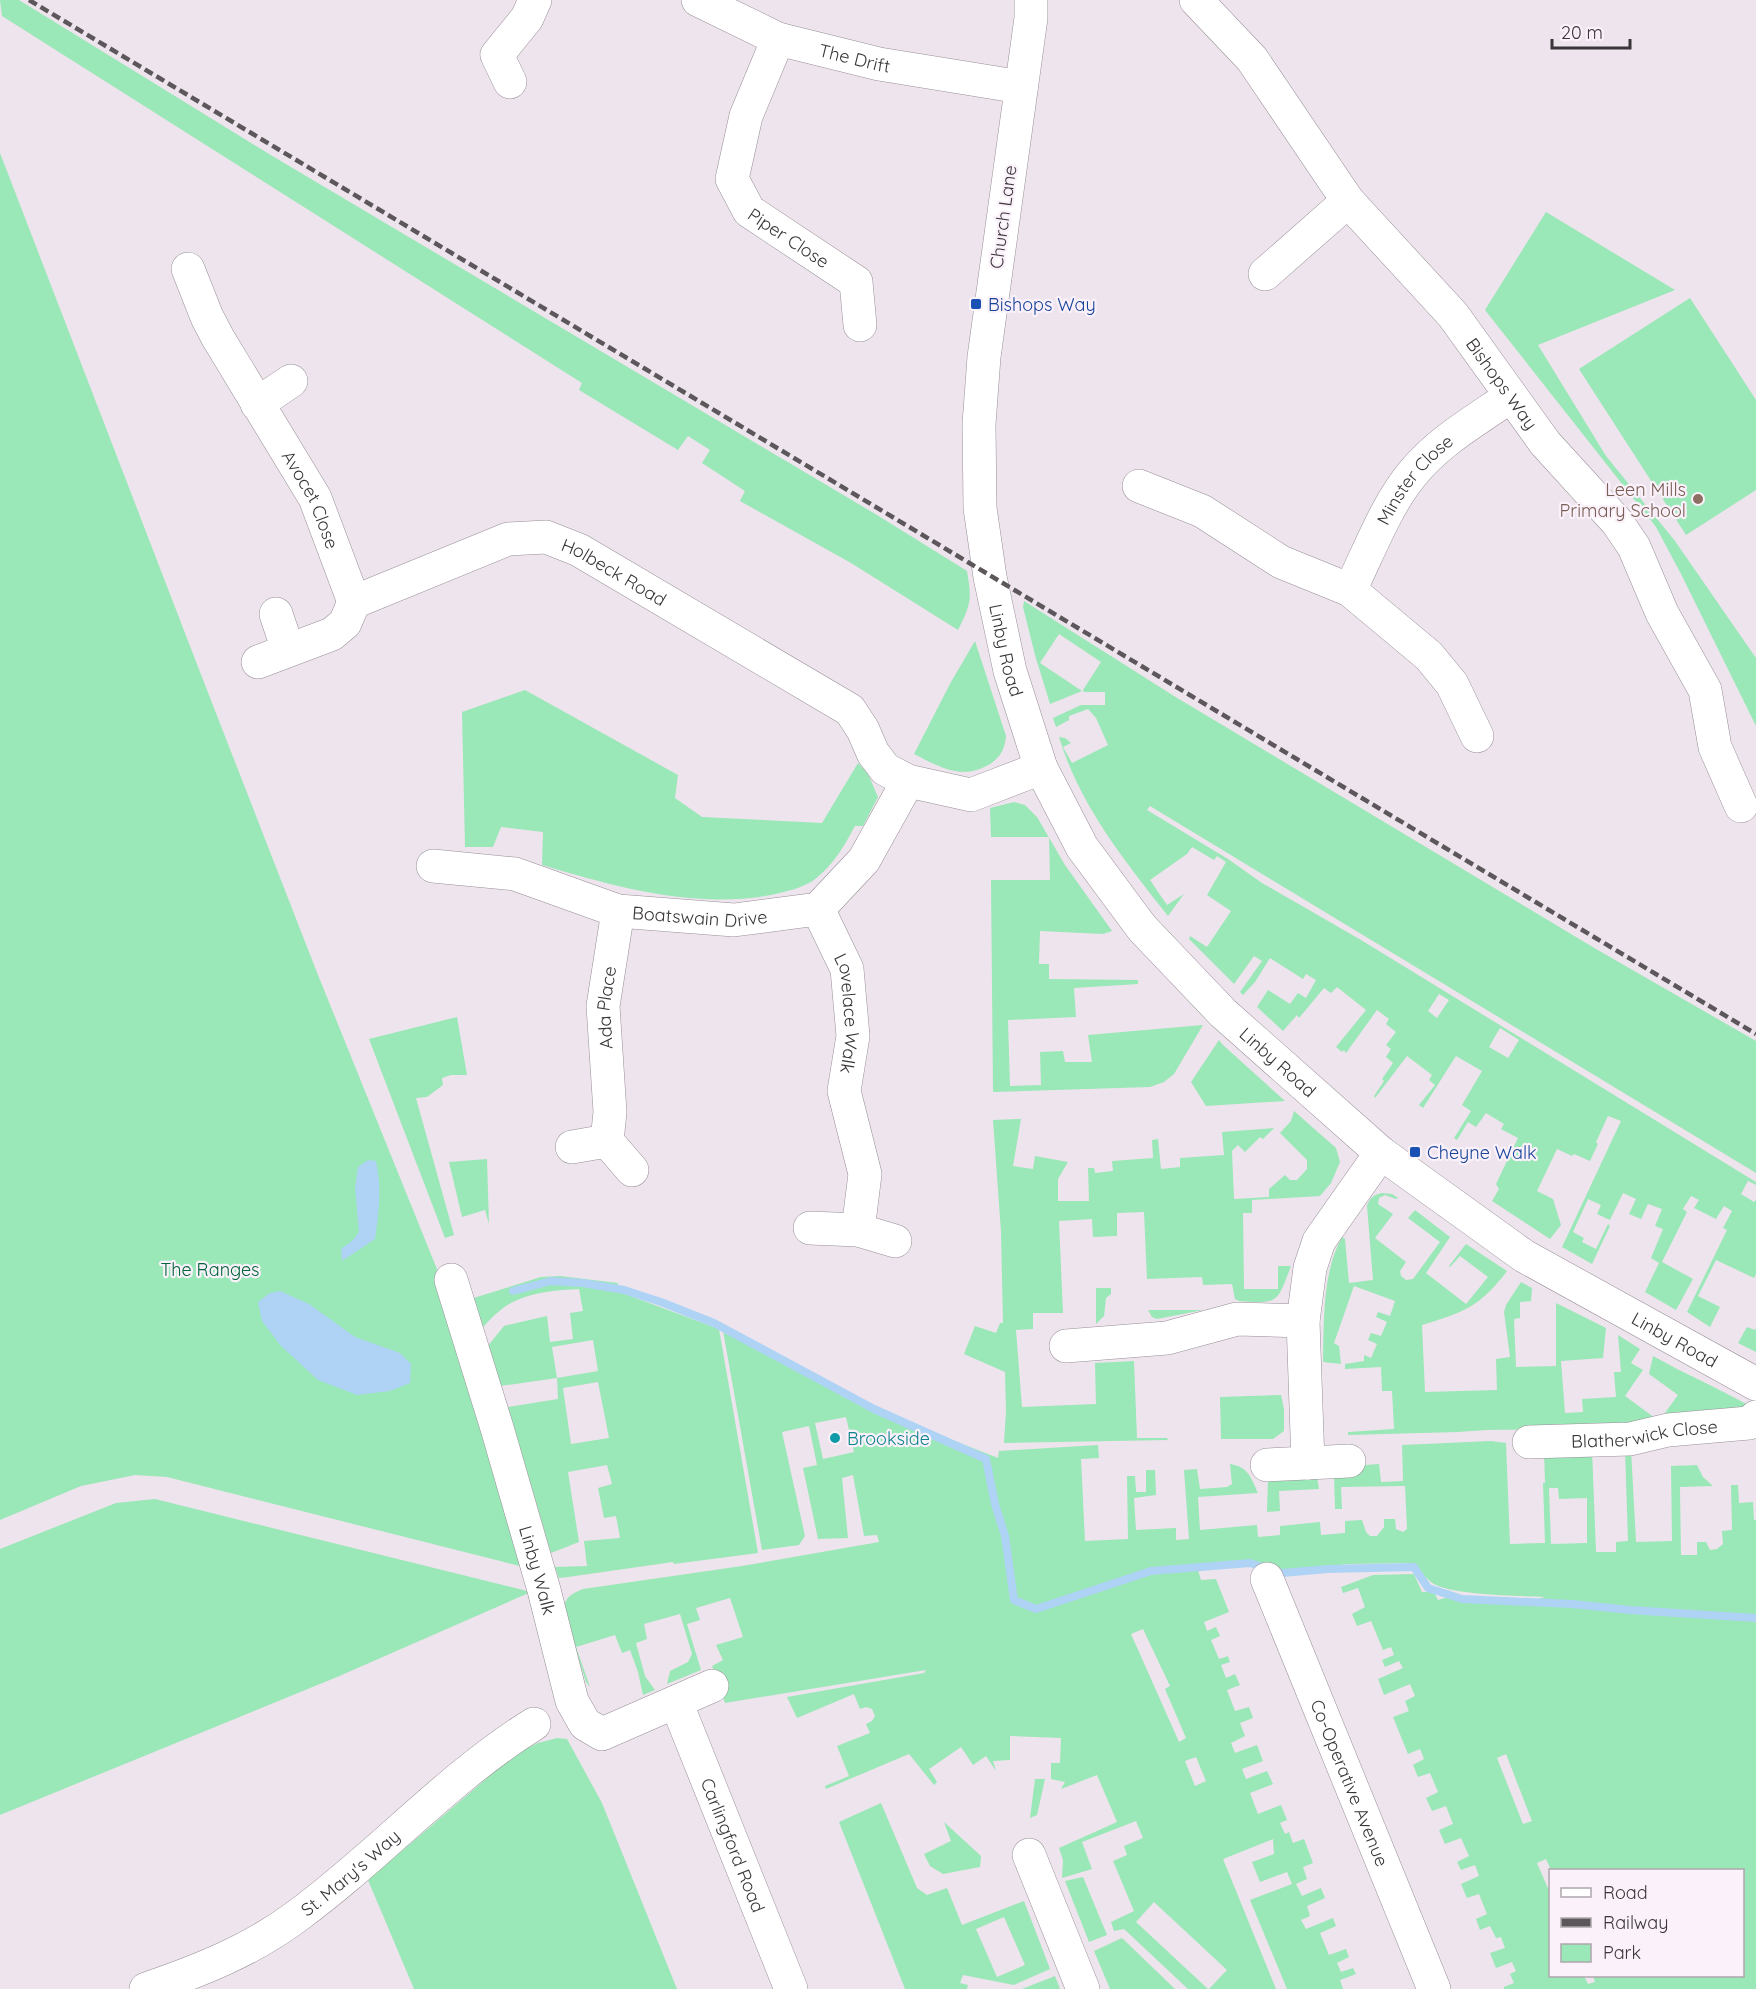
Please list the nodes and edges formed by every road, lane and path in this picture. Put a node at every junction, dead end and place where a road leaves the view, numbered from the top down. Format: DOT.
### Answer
graph roads {
  1 [pos="535,0"];
  2 [pos="698,0"];
  3 [pos="1031,0"];
  4 [pos="1196,0"];
  5 [pos="778,39"];
  6 [pos="510,82"];
  7 [pos="1021,87"];
  8 [pos="1348,201"];
  9 [pos="188,269"];
  10 [pos="1263,277"];
  11 [pos="860,325"];
  12 [pos="291,381"];
  13 [pos="1510,396"];
  14 [pos="257,404"];
  15 [pos="1139,486"];
  16 [pos="990,577"];
  17 [pos="1350,590"];
  18 [pos="354,602"];
  19 [pos="276,614"];
  20 [pos="288,650"];
  21 [pos="258,662"];
  22 [pos="1477,736"];
  23 [pos="1041,768"];
  24 [pos="908,781"];
  25 [pos="1741,806"];
  26 [pos="433,866"];
  27 [pos="818,909"];
  28 [pos="618,911"];
  29 [pos="607,1141"];
  30 [pos="572,1147"];
  31 [pos="1381,1153"];
  32 [pos="632,1170"];
  33 [pos="810,1228"];
  34 [pos="858,1230"];
  35 [pos="895,1241"];
  36 [pos="451,1280"];
  37 [pos="1303,1321"];
  38 [pos="1066,1346"];
  39 [pos="1756,1384"];
  40 [pos="1756,1417"];
  41 [pos="1529,1442"];
  42 [pos="1349,1461"];
  43 [pos="1308,1463"];
  44 [pos="1267,1465"];
  45 [pos="1268,1579"];
  46 [pos="712,1686"];
  47 [pos="676,1702"];
  48 [pos="553,1713"];
  49 [pos="1029,1855"];
  50 [pos="146,1989"];
  51 [pos="791,1989"];
  52 [pos="1083,1989"];
  53 [pos="1434,1989"];
  1 -- 6 [label="street"];
  2 -- 5 [label="street, The Drift"];
  3 -- 7 [label="street, Church Lane"];
  4 -- 8 [label="street, Bishops Way"];
  5 -- 7 [label="street, The Drift"];
  5 -- 11 [label="street, Piper Close"];
  7 -- 16 [label="street, Church Lane"];
  8 -- 10 [label="street"];
  8 -- 13 [label="street, Bishops Way"];
  9 -- 14 [label="street, Avocet Close"];
  12 -- 14 [label="street"];
  13 -- 17 [label="street, Minster Close"];
  13 -- 25 [label="street, Bishops Way"];
  14 -- 18 [label="street, Avocet Close"];
  15 -- 17 [label="street"];
  16 -- 23 [label="street, Linby Road"];
  17 -- 22 [label="street"];
  18 -- 20 [label="street"];
  18 -- 24 [label="street, Holbeck Road"];
  19 -- 20 [label="street"];
  20 -- 21 [label="street"];
  23 -- 24 [label="street, Holbeck Road"];
  23 -- 31 [label="street, Linby Road"];
  24 -- 27 [label="street"];
  26 -- 28 [label="street, Boatswain Drive"];
  27 -- 28 [label="street, Boatswain Drive"];
  27 -- 34 [label="street, Lovelace Walk"];
  28 -- 29 [label="street, Ada Place"];
  29 -- 30 [label="street"];
  29 -- 32 [label="street"];
  31 -- 37 [label="street"];
  31 -- 39 [label="street, Linby Road"];
  33 -- 34 [label="street"];
  34 -- 35 [label="street"];
  36 -- 48 [label="street, Linby Walk"];
  37 -- 38 [label="street"];
  37 -- 43 [label="street"];
  40 -- 41 [label="street, Blatherwick Close"];
  42 -- 43 [label="street"];
  43 -- 44 [label="street"];
  45 -- 53 [label="street, Co-Operative Avenue"];
  46 -- 47 [label="street, Linby Walk"];
  47 -- 48 [label="street, Linby Walk"];
  47 -- 51 [label="street, Carlingford Road"];
  48 -- 50 [label="street, St. Mary's Way"];
  49 -- 52 [label="street"];
}
